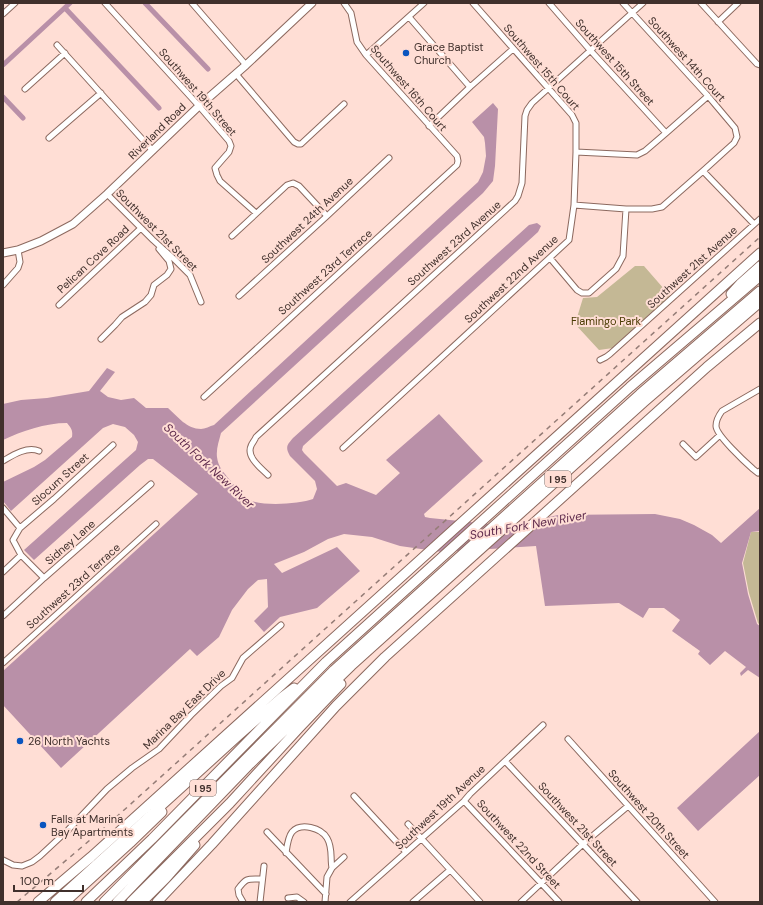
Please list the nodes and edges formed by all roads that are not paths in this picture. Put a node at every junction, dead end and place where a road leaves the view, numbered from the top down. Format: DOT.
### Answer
graph roads {
  1 [pos="16,3"];
  2 [pos="105,3"];
  3 [pos="192,3"];
  4 [pos="312,3"];
  5 [pos="344,3"];
  6 [pos="424,3"];
  7 [pos="473,3"];
  8 [pos="549,3"];
  9 [pos="623,3"];
  10 [pos="643,3"];
  11 [pos="701,3"];
  12 [pos="738,3"];
  13 [pos="632,13"];
  14 [pos="3,14"];
  15 [pos="409,17"];
  16 [pos="718,22"];
  17 [pos="57,45"];
  18 [pos="513,49"];
  19 [pos="590,50"];
  20 [pos="65,53"];
  21 [pos="366,55"];
  22 [pos="246,65"];
  23 [pos="760,65"];
  24 [pos="236,74"];
  25 [pos="470,87"];
  26 [pos="549,88"];
  27 [pos="25,89"];
  28 [pos="101,93"];
  29 [pos="708,96"];
  30 [pos="344,104"];
  31 [pos="199,106"];
  32 [pos="429,126"];
  33 [pos="666,133"];
  34 [pos="49,138"];
  35 [pos="154,151"];
  36 [pos="576,152"];
  37 [pos="389,158"];
  38 [pos="458,161"];
  39 [pos="704,171"];
  40 [pos="107,194"];
  41 [pos="574,205"];
  42 [pos="626,209"];
  43 [pos="256,213"];
  44 [pos="327,216"];
  45 [pos="760,219"];
  46 [pos="754,224"];
  47 [pos="141,228"];
  48 [pos="232,236"];
  49 [pos="153,240"];
  50 [pos="18,250"];
  51 [pos="3,253"];
  52 [pos="760,253"];
  53 [pos="550,258"];
  54 [pos="760,266"];
  55 [pos="760,276"];
  56 [pos="760,282"];
  57 [pos="3,285"];
  58 [pos="760,291"];
  59 [pos="239,296"];
  60 [pos="202,302"];
  61 [pos="760,302"];
  62 [pos="59,306"];
  63 [pos="760,316"];
  64 [pos="710,318"];
  65 [pos="760,323"];
  66 [pos="100,340"];
  67 [pos="600,360"];
  68 [pos="707,367"];
  69 [pos="632,389"];
  70 [pos="760,389"];
  71 [pos="204,396"];
  72 [pos="720,435"];
  73 [pos="683,444"];
  74 [pos="113,445"];
  75 [pos="343,448"];
  76 [pos="39,451"];
  77 [pos="3,461"];
  78 [pos="759,472"];
  79 [pos="268,475"];
  80 [pos="151,484"];
  81 [pos="3,508"];
  82 [pos="156,524"];
  83 [pos="20,528"];
  84 [pos="21,555"];
  85 [pos="3,572"];
  86 [pos="44,578"];
  87 [pos="3,616"];
  88 [pos="281,625"];
  89 [pos="3,663"];
  90 [pos="317,671"];
  91 [pos="335,671"];
  92 [pos="543,725"];
  93 [pos="568,739"];
  94 [pos="217,755"];
  95 [pos="505,761"];
  96 [pos="354,796"];
  97 [pos="464,800"];
  98 [pos="230,802"];
  99 [pos="628,806"];
  100 [pos="408,824"];
  101 [pos="267,832"];
  102 [pos="421,840"];
  103 [pos="583,844"];
  104 [pos="286,852"];
  105 [pos="406,852"];
  106 [pos="202,854"];
  107 [pos="344,857"];
  108 [pos="3,860"];
  109 [pos="264,866"];
  110 [pos="332,868"];
  111 [pos="450,870"];
  112 [pos="262,880"];
  113 [pos="541,883"];
  114 [pos="326,894"];
  115 [pos="288,898"];
  116 [pos="38,902"];
  117 [pos="55,902"];
  118 [pos="65,902"];
  119 [pos="86,902"];
  120 [pos="94,902"];
  121 [pos="104,902"];
  122 [pos="117,902"];
  123 [pos="131,902"];
  124 [pos="142,902"];
  125 [pos="156,902"];
  126 [pos="163,902"];
  127 [pos="243,902"];
  128 [pos="260,902"];
  129 [pos="304,902"];
  130 [pos="325,902"];
  131 [pos="350,902"];
  132 [pos="413,902"];
  133 [pos="480,902"];
  134 [pos="521,902"];
  135 [pos="559,902"];
  136 [pos="637,902"];
  137 [pos="715,902"];
  1 -- 14 [label="street"];
  2 -- 31 [label="street, Southwest 19th Street"];
  3 -- 22 [label="street"];
  4 -- 22 [label="street, Riverland Road"];
  5 -- 21 [label="street, Southwest 16th Court"];
  6 -- 15 [label="street"];
  7 -- 18 [label="street, Southwest 15th Court"];
  8 -- 19 [label="street, Southwest 15th Street"];
  9 -- 13 [label="street, Southwest 14th Court"];
  10 -- 13 [label="street, Southwest 23rd Avenue"];
  11 -- 16 [label="street"];
  12 -- 16 [label="street"];
  13 -- 19 [label="street, Southwest 23rd Avenue"];
  13 -- 29 [label="street, Southwest 14th Court"];
  15 -- 21 [label="street"];
  15 -- 25 [label="street"];
  16 -- 23 [label="street"];
  17 -- 20 [label="street"];
  18 -- 25 [label="street"];
  18 -- 26 [label="street, Southwest 15th Court"];
  19 -- 26 [label="street, Southwest 23rd Avenue"];
  19 -- 33 [label="street, Southwest 15th Street"];
  20 -- 27 [label="street"];
  20 -- 28 [label="street"];
  21 -- 32 [label="street, Southwest 16th Court"];
  22 -- 24 [label="street, Riverland Road"];
  24 -- 30 [label="street"];
  24 -- 31 [label="street, Riverland Road"];
  25 -- 32 [label="street"];
  26 -- 36 [label="street, Southwest 15th Court"];
  26 -- 79 [label="street, Southwest 23rd Avenue"];
  28 -- 34 [label="street"];
  28 -- 35 [label="street"];
  29 -- 33 [label="street"];
  29 -- 39 [label="street, Southwest 14th Court"];
  31 -- 35 [label="street, Riverland Road"];
  31 -- 43 [label="street, Southwest 19th Street"];
  32 -- 38 [label="street, Southwest 16th Court"];
  33 -- 36 [label="street"];
  35 -- 40 [label="street, Riverland Road"];
  36 -- 41 [label="street, Southwest 22nd Avenue"];
  37 -- 44 [label="street, Southwest 24th Avenue"];
  38 -- 71 [label="street, Southwest 23rd Terrace"];
  39 -- 42 [label="street"];
  39 -- 46 [label="street"];
  40 -- 47 [label="street, Southwest 21st Street"];
  40 -- 50 [label="street, Riverland Road"];
  41 -- 42 [label="street"];
  41 -- 53 [label="street, Southwest 22nd Avenue"];
  42 -- 53 [label="street"];
  43 -- 44 [label="street"];
  43 -- 48 [label="street"];
  44 -- 59 [label="street, Southwest 24th Avenue"];
  45 -- 46 [label="street, Southwest 21st Avenue"];
  46 -- 67 [label="street, Southwest 21st Avenue"];
  47 -- 49 [label="street, Southwest 21st Street"];
  47 -- 62 [label="street, Pelican Cove Road"];
  49 -- 60 [label="street, Southwest 21st Street"];
  49 -- 66 [label="street"];
  50 -- 51 [label="street, Riverland Road"];
  50 -- 57 [label="street"];
  52 -- 116 [label="highway"];
  53 -- 75 [label="street, Southwest 22nd Avenue"];
  54 -- 64 [label="highway"];
  55 -- 64 [label="highway, I 95"];
  56 -- 69 [label="highway"];
  58 -- 91 [label="highway"];
  61 -- 91 [label="highway, I 95"];
  63 -- 68 [label="highway"];
  64 -- 69 [label="highway, I 95"];
  65 -- 68 [label="highway"];
  68 -- 106 [label="highway"];
  69 -- 91 [label="highway, I 95"];
  70 -- 72 [label="street"];
  72 -- 73 [label="street"];
  72 -- 78 [label="street"];
  74 -- 83 [label="street, Slocum Street"];
  76 -- 77 [label="street"];
  80 -- 86 [label="street, Sidney Lane"];
  81 -- 83 [label="street"];
  82 -- 89 [label="street, Southwest 23rd Terrace"];
  83 -- 84 [label="street"];
  84 -- 85 [label="street"];
  84 -- 86 [label="street"];
  86 -- 87 [label="street, Sidney Lane"];
  88 -- 108 [label="street, Marina Bay East Drive"];
  90 -- 91 [label="highway, I 95"];
  90 -- 94 [label="highway"];
  90 -- 119 [label="highway, I 95"];
  91 -- 98 [label="highway"];
  91 -- 120 [label="highway"];
  91 -- 121 [label="highway"];
  91 -- 122 [label="highway, I 95"];
  92 -- 95 [label="street, Southwest 19th Avenue"];
  93 -- 99 [label="street, Southwest 20th Street"];
  94 -- 117 [label="highway"];
  94 -- 118 [label="highway"];
  95 -- 97 [label="street, Southwest 19th Avenue"];
  95 -- 103 [label="street, Southwest 21st Street"];
  96 -- 105 [label="street"];
  97 -- 102 [label="street, Southwest 19th Avenue"];
  97 -- 113 [label="street, Southwest 22nd Street"];
  98 -- 123 [label="highway"];
  98 -- 124 [label="highway"];
  99 -- 103 [label="street"];
  99 -- 137 [label="street, Southwest 20th Street"];
  100 -- 102 [label="street"];
  101 -- 104 [label="street"];
  102 -- 105 [label="street, Southwest 19th Avenue"];
  102 -- 111 [label="street"];
  103 -- 113 [label="street"];
  103 -- 136 [label="street, Southwest 21st Street"];
  104 -- 110 [label="street"];
  104 -- 114 [label="street"];
  105 -- 131 [label="street, Southwest 19th Avenue"];
  106 -- 125 [label="highway"];
  106 -- 126 [label="highway"];
  107 -- 110 [label="street"];
  109 -- 112 [label="street"];
  110 -- 114 [label="street"];
  111 -- 132 [label="street"];
  111 -- 133 [label="street"];
  112 -- 127 [label="street"];
  112 -- 128 [label="street"];
  113 -- 134 [label="street"];
  113 -- 135 [label="street, Southwest 22nd Street"];
  114 -- 130 [label="street"];
  115 -- 129 [label="street"];
}
